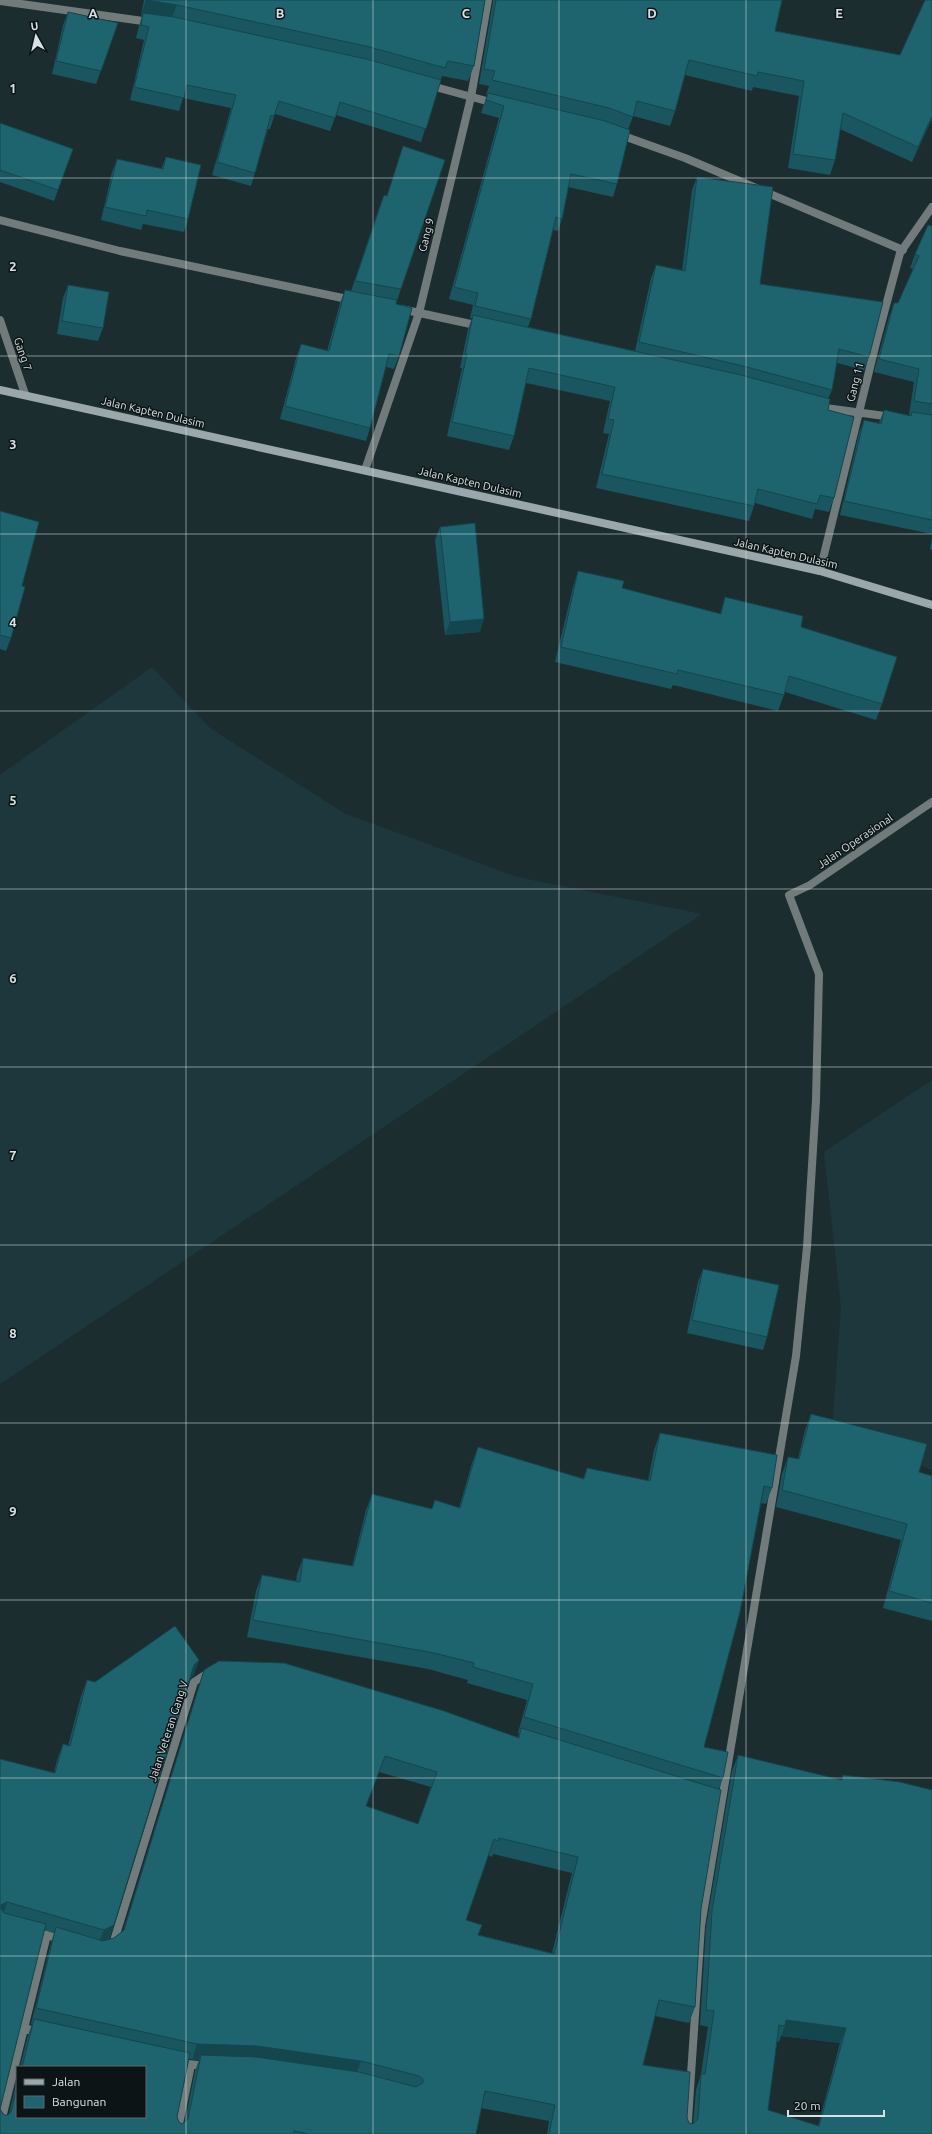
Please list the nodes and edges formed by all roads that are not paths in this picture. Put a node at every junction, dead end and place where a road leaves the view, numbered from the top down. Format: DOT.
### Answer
graph roads {
  1 [pos="488,0"];
  2 [pos="0,1"];
  3 [pos="162,24"];
  4 [pos="420,83"];
  5 [pos="470,97"];
  6 [pos="502,104"];
  7 [pos="610,131"];
  8 [pos="932,207"];
  9 [pos="0,220"];
  10 [pos="903,250"];
  11 [pos="358,302"];
  12 [pos="389,307"];
  13 [pos="419,313"];
  14 [pos="0,320"];
  15 [pos="489,328"];
  16 [pos="0,390"];
  17 [pos="25,394"];
  18 [pos="812,405"];
  19 [pos="859,412"];
  20 [pos="903,419"];
  21 [pos="365,470"];
  22 [pos="820,571"];
  23 [pos="932,605"];
  24 [pos="932,802"];
  25 [pos="219,1671"];
  26 [pos="27,1930"];
  27 [pos="46,1935"];
  28 [pos="69,1942"];
  29 [pos="102,1950"];
  30 [pos="23,2028"];
  31 [pos="46,2033"];
  32 [pos="168,2060"];
  33 [pos="191,2065"];
  34 [pos="213,2066"];
  35 [pos="0,2126"];
  36 [pos="177,2134"];
  37 [pos="687,2134"];
  1 -- 5 [label="street, Gang 9"];
  2 -- 3 [label="street"];
  4 -- 5 [label="street"];
  5 -- 6 [label="street"];
  5 -- 13 [label="street, Gang 9"];
  7 -- 10 [label="street"];
  8 -- 10 [label="street, Gang 11"];
  9 -- 11 [label="street"];
  10 -- 19 [label="street, Gang 11"];
  12 -- 13 [label="street"];
  13 -- 15 [label="street"];
  13 -- 21 [label="street, Gang 9"];
  14 -- 17 [label="street, Gang 7"];
  16 -- 17 [label="main road, Jalan Kapten Dulasim"];
  17 -- 21 [label="main road, Jalan Kapten Dulasim"];
  18 -- 19 [label="street"];
  19 -- 20 [label="street"];
  19 -- 22 [label="street, Gang 11"];
  21 -- 22 [label="main road, Jalan Kapten Dulasim"];
  22 -- 23 [label="main road, Jalan Kapten Dulasim"];
  24 -- 37 [label="street, Jalan Operasional"];
  25 -- 29 [label="street, Jalan Veteran Gang V"];
  26 -- 27 [label="street"];
  27 -- 28 [label="street"];
  27 -- 30 [label="street"];
  30 -- 31 [label="street"];
  30 -- 35 [label="street"];
  32 -- 33 [label="street"];
  33 -- 34 [label="street"];
  33 -- 36 [label="street"];
}
